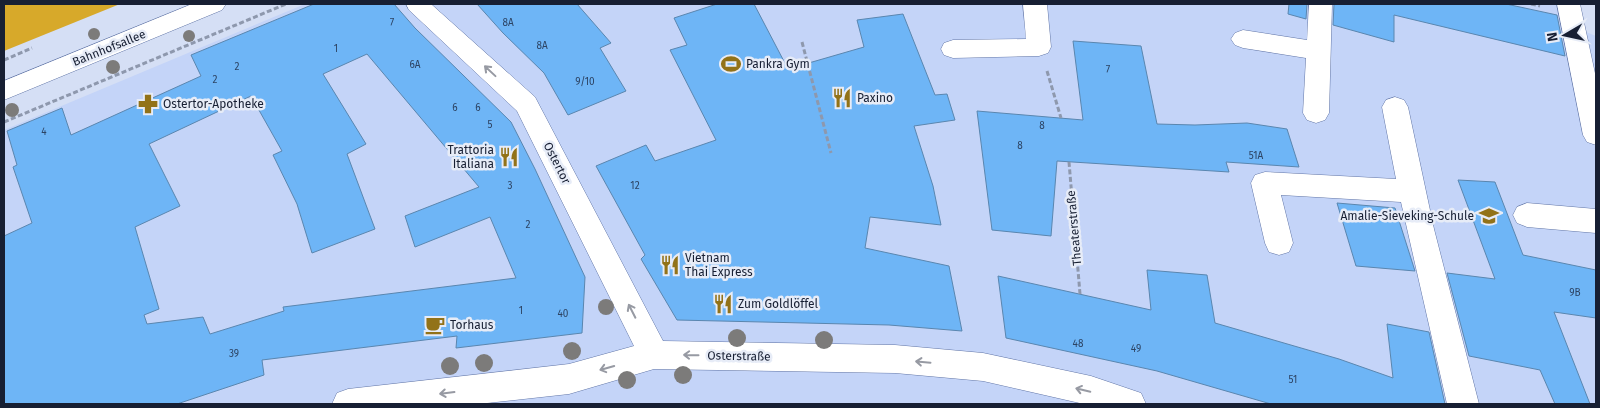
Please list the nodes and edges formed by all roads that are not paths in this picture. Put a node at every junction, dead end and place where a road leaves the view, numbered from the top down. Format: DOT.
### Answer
graph roads {
  1 [pos="214,4"];
  2 [pos="417,4"];
  3 [pos="1035,4"];
  4 [pos="1320,4"];
  5 [pos="1568,4"];
  6 [pos="1243,39"];
  7 [pos="953,49"];
  8 [pos="1318,51"];
  9 [pos="4,91"];
  10 [pos="1396,107"];
  11 [pos="1316,113"];
  12 [pos="1596,135"];
  13 [pos="1412,191"];
  14 [pos="1527,215"];
  15 [pos="1596,221"];
  16 [pos="1279,243"];
  17 [pos="654,355"];
  18 [pos="348,404"];
  19 [pos="1130,404"];
  20 [pos="1463,404"];
  1 -- 9 [label="street, Bahnhofsallee"];
  17 -- 2 [label="street, Ostertor, one-way"];
  3 -- 7 [label="street"];
  4 -- 8 [label="street"];
  5 -- 12 [label="street"];
  6 -- 8 [label="street"];
  8 -- 11 [label="street"];
  10 -- 13 [label="street"];
  13 -- 16 [label="street"];
  13 -- 20 [label="street"];
  14 -- 15 [label="street"];
  17 -- 18 [label="street, Osterstraße, one-way"];
  19 -- 17 [label="street, Osterstraße, one-way"];
}
